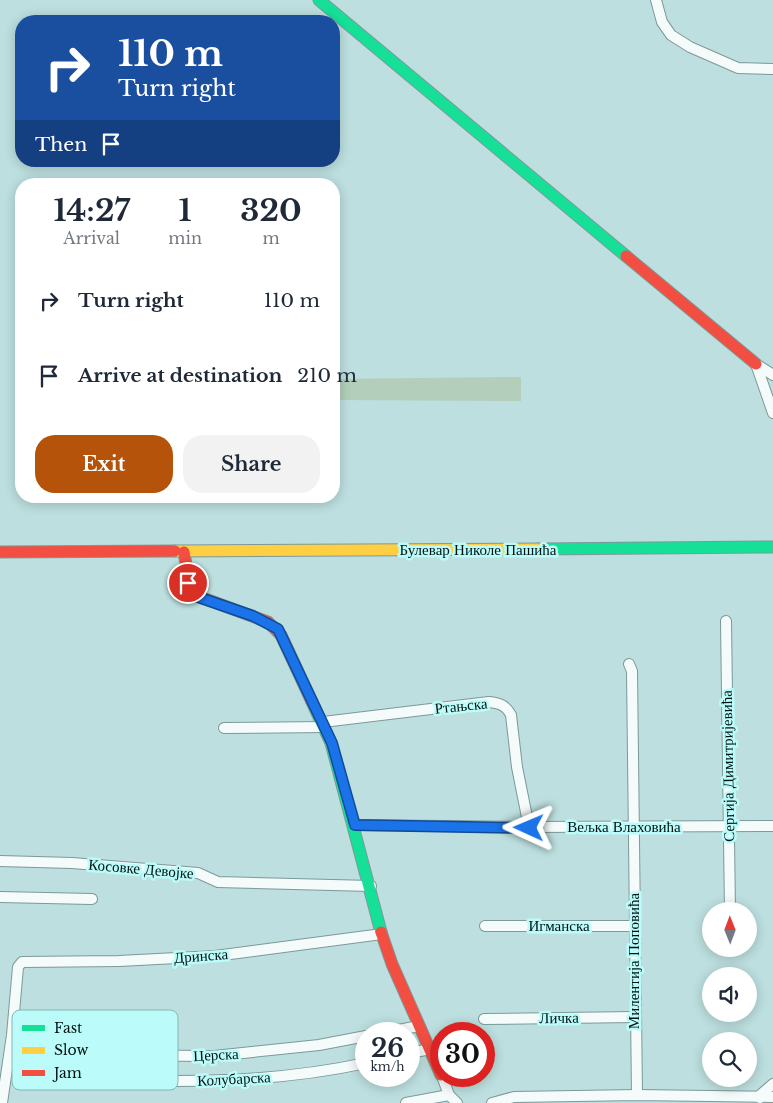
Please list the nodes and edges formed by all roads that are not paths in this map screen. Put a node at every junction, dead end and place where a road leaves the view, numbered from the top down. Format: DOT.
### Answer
graph roads {
  1 [pos="319,0"];
  2 [pos="656,0"];
  3 [pos="337,15"];
  4 [pos="340,17"];
  5 [pos="772,69"];
  6 [pos="756,364"];
  7 [pos="773,375"];
  8 [pos="773,413"];
  9 [pos="773,548"];
  10 [pos="0,552"];
  11 [pos="184,552"];
  12 [pos="726,621"];
  13 [pos="629,664"];
  14 [pos="324,724"];
  15 [pos="224,728"];
  16 [pos="355,825"];
  17 [pos="773,826"];
  18 [pos="729,827"];
  19 [pos="529,828"];
  20 [pos="634,828"];
  21 [pos="0,861"];
  22 [pos="371,886"];
  23 [pos="0,897"];
  24 [pos="92,899"];
  25 [pos="730,902"];
  26 [pos="485,926"];
  27 [pos="634,926"];
  28 [pos="382,934"];
  29 [pos="14,1010"];
  30 [pos="634,1017"];
  31 [pos="484,1019"];
  32 [pos="418,1022"];
  33 [pos="420,1026"];
  34 [pos="12,1035"];
  35 [pos="355,1038"];
  36 [pos="430,1047"];
  37 [pos="178,1056"];
  38 [pos="355,1065"];
  39 [pos="178,1080"];
  40 [pos="773,1084"];
  41 [pos="446,1087"];
  42 [pos="449,1095"];
  43 [pos="636,1095"];
  44 [pos="773,1097"];
  45 [pos="763,1100"];
  46 [pos="2,1103"];
  47 [pos="406,1103"];
  48 [pos="457,1103"];
  49 [pos="492,1103"];
  1 -- 3 [label="street"];
  2 -- 5 [label="street"];
  4 -- 6 [label="street"];
  6 -- 7 [label="street"];
  6 -- 8 [label="street"];
  9 -- 11 [label="street, Булевар Николе Пашића"];
  10 -- 11 [label="street, Булевар Николе Пашића"];
  11 -- 14 [label="street"];
  12 -- 18 [label="street, Сергија Димитријевића"];
  13 -- 20 [label="street, Милентија Поповића"];
  14 -- 15 [label="street, Ртањска"];
  14 -- 16 [label="street"];
  14 -- 19 [label="street, Ртањска"];
  16 -- 19 [label="street, Вељка Влаховића"];
  16 -- 22 [label="street"];
  17 -- 18 [label="street, Вељка Влаховића"];
  18 -- 20 [label="street, Вељка Влаховића"];
  18 -- 25 [label="street, Сергија Димитријевића"];
  19 -- 20 [label="street, Вељка Влаховића"];
  20 -- 27 [label="street, Милентија Поповића"];
  21 -- 22 [label="street, Косовке Девојке"];
  22 -- 28 [label="street"];
  23 -- 24 [label="street"];
  26 -- 27 [label="street, Игманска"];
  27 -- 30 [label="street, Милентија Поповића"];
  28 -- 29 [label="street, Дринска"];
  28 -- 32 [label="street"];
  30 -- 31 [label="street, Личка"];
  30 -- 43 [label="street, Милентија Поповића"];
  33 -- 36 [label="street"];
  34 -- 46 [label="street, Дринска"];
  35 -- 37 [label="street, Церска"];
  38 -- 39 [label="street, Колубарска"];
  40 -- 45 [label="street"];
  41 -- 42 [label="street"];
  42 -- 47 [label="street"];
  42 -- 48 [label="street"];
  43 -- 45 [label="street"];
  43 -- 49 [label="street"];
  44 -- 45 [label="street"];
}
